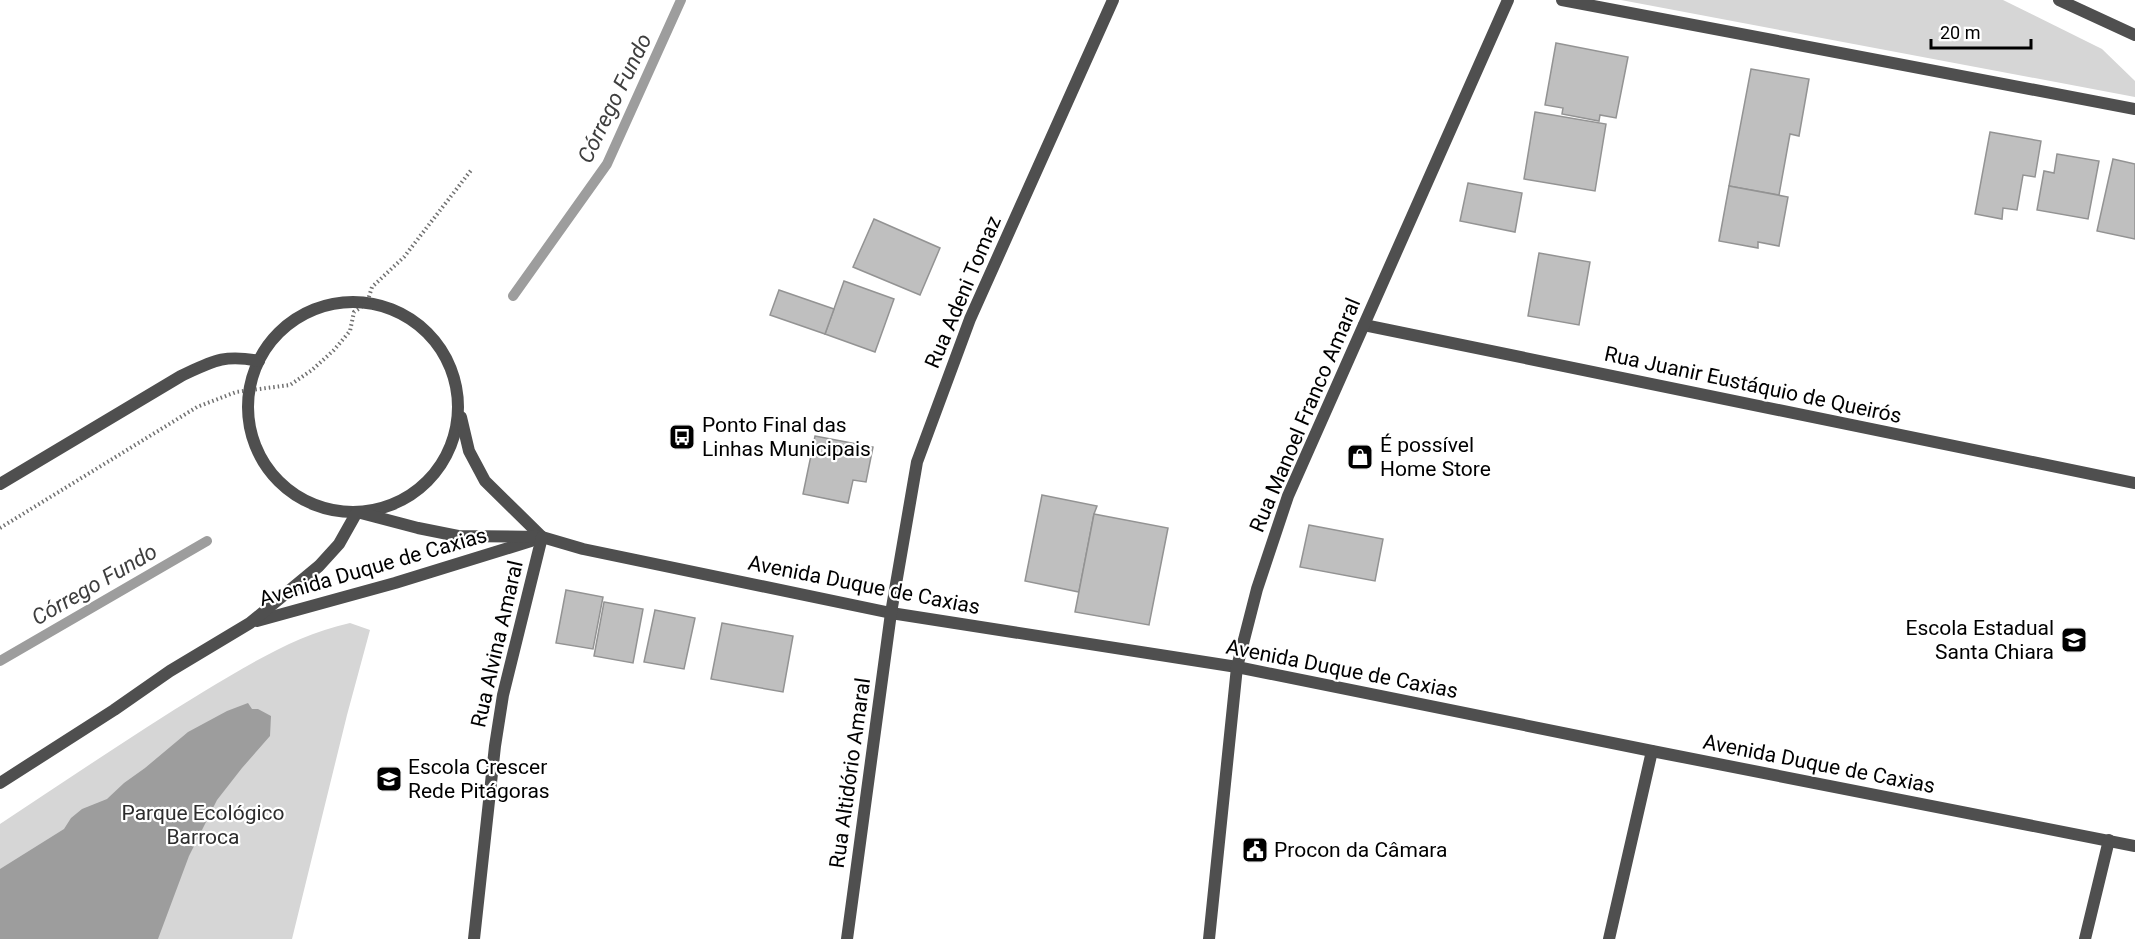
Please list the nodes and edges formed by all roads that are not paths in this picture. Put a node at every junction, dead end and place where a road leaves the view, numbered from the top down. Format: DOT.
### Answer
graph roads {
  1 [pos="1113,0"];
  2 [pos="1508,0"];
  3 [pos="1562,0"];
  4 [pos="2059,0"];
  5 [pos="2135,35"];
  6 [pos="2135,109"];
  7 [pos="1364,325"];
  8 [pos="259,361"];
  9 [pos="459,409"];
  10 [pos="2135,483"];
  11 [pos="0,484"];
  12 [pos="357,512"];
  13 [pos="542,537"];
  14 [pos="891,613"];
  15 [pos="250,623"];
  16 [pos="1237,667"];
  17 [pos="1652,752"];
  18 [pos="0,783"];
  19 [pos="2109,840"];
  20 [pos="2135,846"];
  21 [pos="474,939"];
  22 [pos="847,939"];
  23 [pos="1209,939"];
  24 [pos="1609,939"];
  25 [pos="2085,939"];
  1 -- 14 [label="street, Rua Adeni Tomaz"];
  2 -- 7 [label="street, Rua Manoel Franco Amaral"];
  3 -- 6 [label="street"];
  4 -- 5 [label="street"];
  7 -- 10 [label="street, Rua Juanir Eustáquio de Queirós"];
  7 -- 16 [label="street, Rua Manoel Franco Amaral"];
  8 -- 9 [label="street"];
  8 -- 11 [label="street"];
  8 -- 12 [label="street"];
  9 -- 12 [label="street"];
  9 -- 13 [label="street, Avenida Duque de Caxias"];
  12 -- 13 [label="street, Avenida Duque de Caxias"];
  12 -- 15 [label="street, Avenida Duque de Caxias"];
  13 -- 14 [label="street, Avenida Duque de Caxias"];
  13 -- 15 [label="street, Avenida Duque de Caxias"];
  13 -- 21 [label="street, Rua Alvina Amaral"];
  14 -- 16 [label="street, Avenida Duque de Caxias"];
  14 -- 22 [label="street, Rua Altidório Amaral"];
  15 -- 18 [label="street, Avenida Duque de Caxias"];
  16 -- 17 [label="street, Avenida Duque de Caxias"];
  16 -- 23 [label="street, Rua Manoel Franco Amaral"];
  17 -- 19 [label="street, Avenida Duque de Caxias"];
  17 -- 24 [label="street"];
  19 -- 20 [label="street, Avenida Duque de Caxias"];
  19 -- 25 [label="street"];
}
